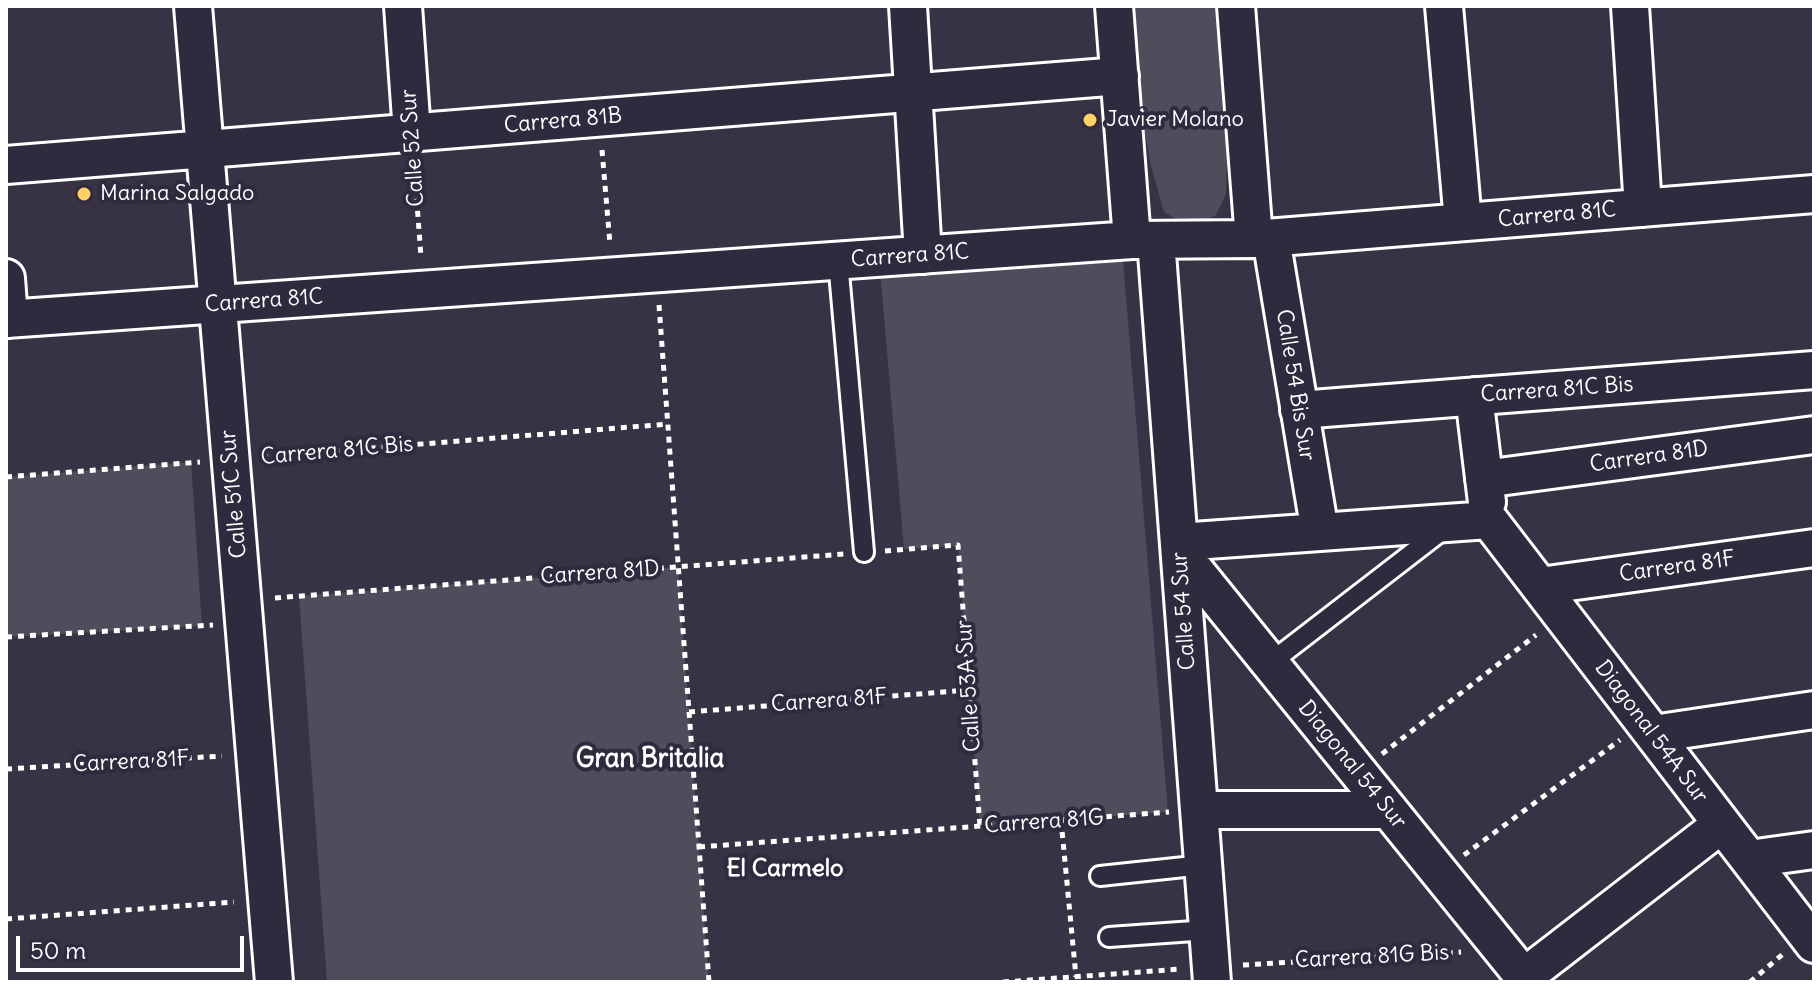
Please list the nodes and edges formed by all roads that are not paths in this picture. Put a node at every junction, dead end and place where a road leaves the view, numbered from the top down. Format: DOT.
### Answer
graph roads {
  1 [pos="193,6"];
  2 [pos="403,6"];
  3 [pos="908,6"];
  4 [pos="1114,6"];
  5 [pos="1236,6"];
  6 [pos="1444,6"];
  7 [pos="1630,6"];
  8 [pos="1120,76"];
  9 [pos="914,92"];
  10 [pos="412,133"];
  11 [pos="205,150"];
  12 [pos="6,165"];
  13 [pos="1814,194"];
  14 [pos="1643,208"];
  15 [pos="1463,222"];
  16 [pos="1262,238"];
  17 [pos="1144,240"];
  18 [pos="923,255"];
  19 [pos="838,261"];
  20 [pos="6,278"];
  21 [pos="218,304"];
  22 [pos="8,319"];
  23 [pos="1814,370"];
  24 [pos="1474,396"];
  25 [pos="1299,410"];
  26 [pos="1814,435"];
  27 [pos="1484,479"];
  28 [pos="1471,521"];
  29 [pos="1320,532"];
  30 [pos="1179,547"];
  31 [pos="1814,548"];
  32 [pos="864,552"];
  33 [pos="1540,586"];
  34 [pos="1270,663"];
  35 [pos="1814,710"];
  36 [pos="1648,728"];
  37 [pos="1199,810"];
  38 [pos="1389,810"];
  39 [pos="1722,824"];
  40 [pos="1814,850"];
  41 [pos="1749,859"];
  42 [pos="1203,865"];
  43 [pos="1100,876"];
  44 [pos="1208,930"];
  45 [pos="1109,937"];
  46 [pos="1810,940"];
  47 [pos="1211,974"];
  48 [pos="274,982"];
  1 -- 11 [label="street, Calle 51C Sur"];
  2 -- 10 [label="street, Calle 52 Sur"];
  3 -- 9 [label="street"];
  4 -- 8 [label="street, Calle 54 Sur"];
  5 -- 16 [label="street"];
  6 -- 15 [label="street"];
  7 -- 14 [label="street"];
  8 -- 9 [label="street, Carrera 81B"];
  8 -- 17 [label="street, Calle 54 Sur"];
  9 -- 10 [label="street, Carrera 81B"];
  9 -- 18 [label="street"];
  10 -- 11 [label="street, Carrera 81B"];
  11 -- 12 [label="street, Carrera 81B"];
  11 -- 21 [label="street, Calle 51C Sur"];
  13 -- 14 [label="street, Carrera 81C"];
  14 -- 15 [label="street, Carrera 81C"];
  15 -- 16 [label="street, Carrera 81C"];
  16 -- 17 [label="street, Carrera 81C"];
  16 -- 25 [label="street, Calle 54 Bis Sur"];
  17 -- 18 [label="street, Carrera 81C"];
  17 -- 30 [label="street, Calle 54 Sur"];
  18 -- 19 [label="street, Carrera 81C"];
  19 -- 21 [label="street, Carrera 81C"];
  19 -- 32 [label="lane"];
  20 -- 22 [label="street"];
  21 -- 22 [label="street, Carrera 81C"];
  21 -- 48 [label="street, Calle 51C Sur"];
  23 -- 24 [label="street, Carrera 81C Bis"];
  24 -- 25 [label="street, Carrera 81C Bis"];
  24 -- 27 [label="street"];
  25 -- 29 [label="street, Calle 54 Bis Sur"];
  26 -- 27 [label="street, Carrera 81D"];
  27 -- 28 [label="street"];
  28 -- 29 [label="street"];
  28 -- 33 [label="street, Diagonal 54A Sur"];
  28 -- 34 [label="lane"];
  29 -- 30 [label="street"];
  30 -- 34 [label="street, Diagonal 54 Sur"];
  30 -- 37 [label="street, Calle 54 Sur"];
  31 -- 33 [label="street, Carrera 81F"];
  33 -- 36 [label="street, Diagonal 54A Sur"];
  34 -- 38 [label="street, Diagonal 54 Sur"];
  35 -- 36 [label="street"];
  36 -- 39 [label="street, Diagonal 54A Sur"];
  37 -- 38 [label="street"];
  37 -- 42 [label="street, Calle 54 Sur"];
  38 -- 39 [label="street, Diagonal 54 Sur"];
  39 -- 41 [label="street, Diagonal 54A Sur"];
  40 -- 41 [label="street"];
  41 -- 46 [label="street, Diagonal 54A Sur"];
  42 -- 43 [label="lane"];
  42 -- 44 [label="street, Calle 54 Sur"];
  44 -- 45 [label="lane"];
  44 -- 47 [label="street, Calle 54 Sur"];
}
